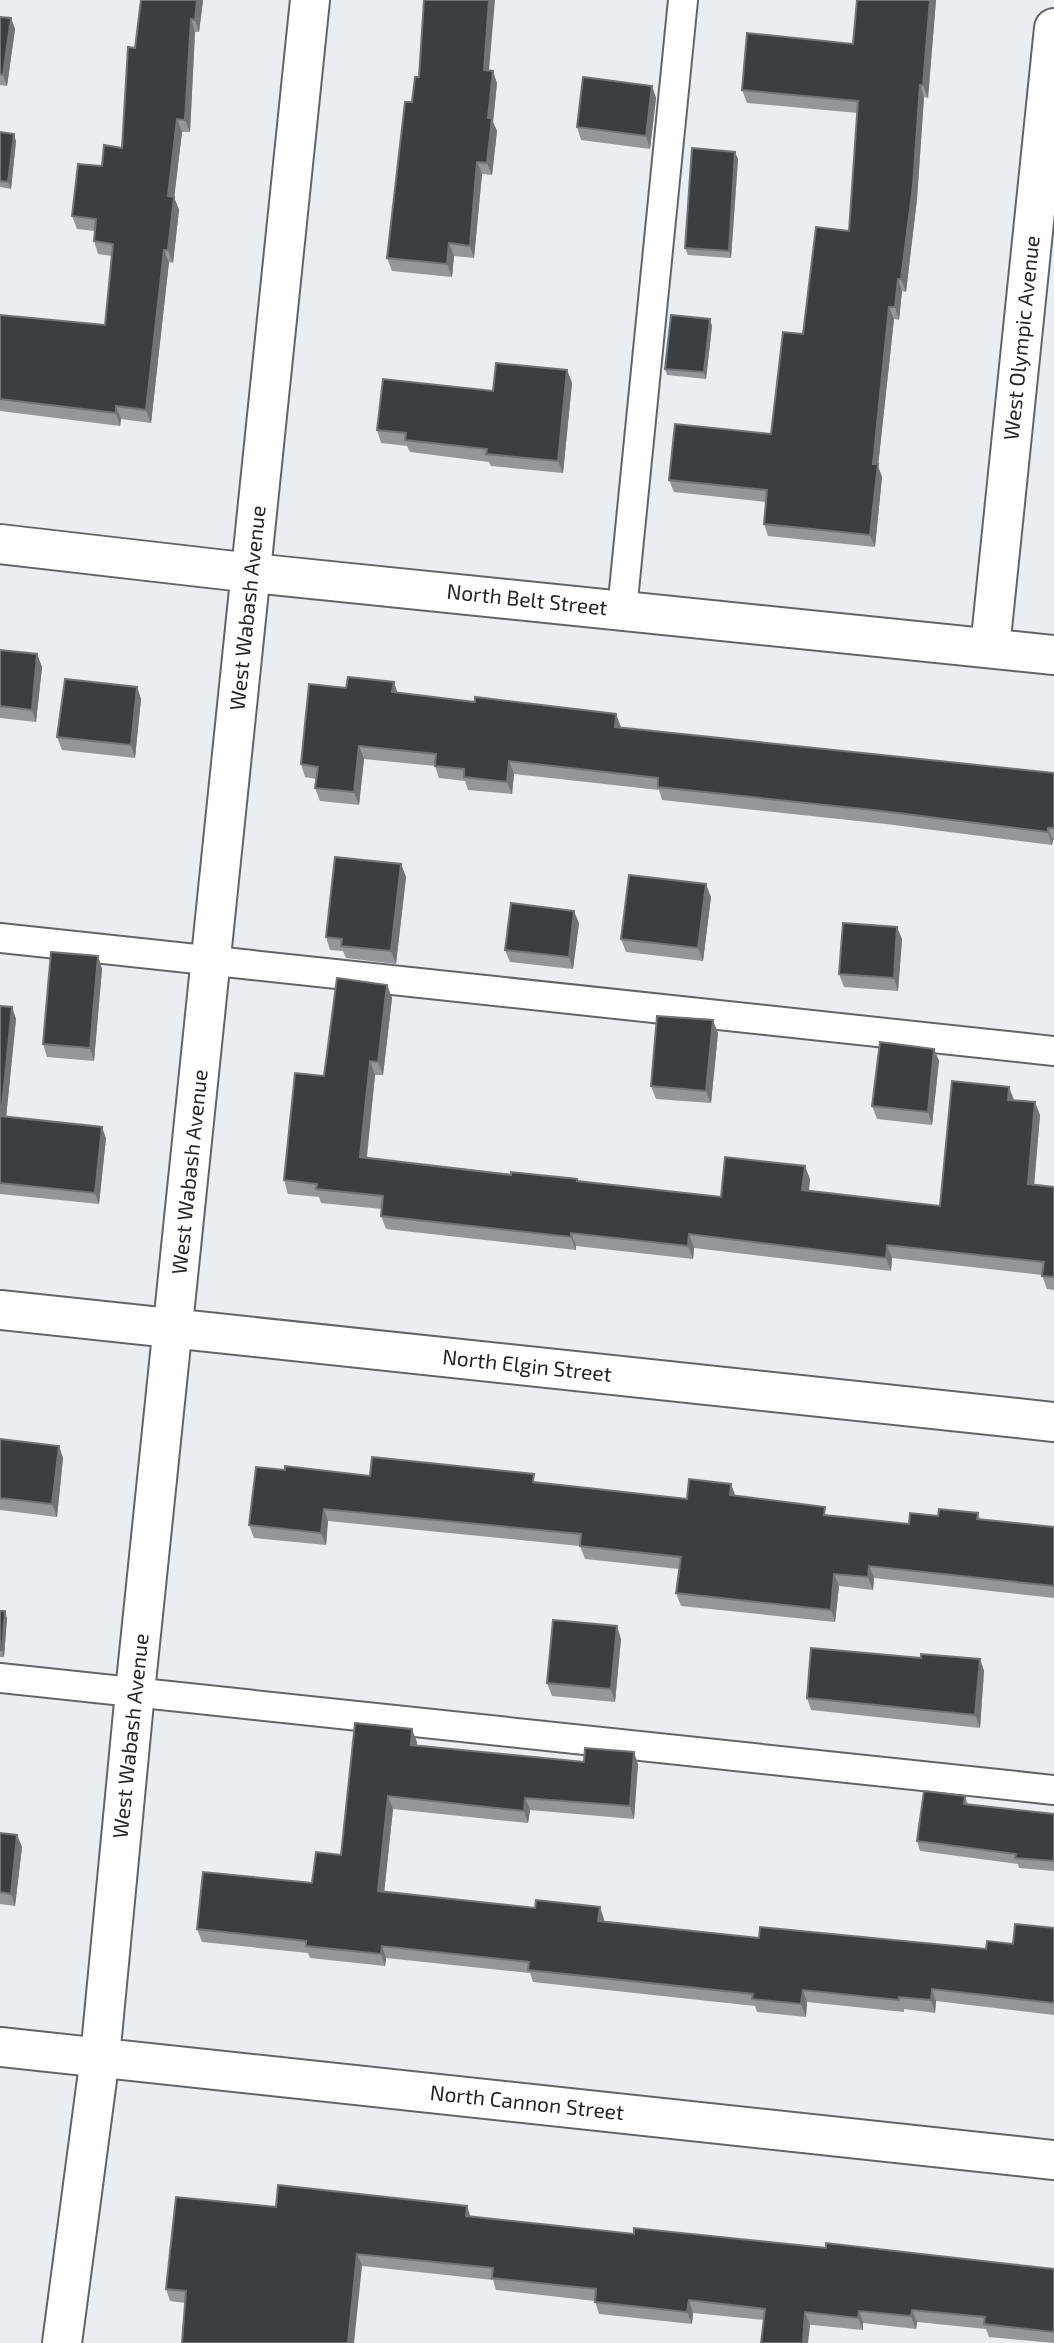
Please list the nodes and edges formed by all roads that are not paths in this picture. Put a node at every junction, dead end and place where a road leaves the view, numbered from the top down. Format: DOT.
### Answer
graph roads {
  1 [pos="310,0"];
  2 [pos="683,0"];
  3 [pos="1054,28"];
  4 [pos="0,544"];
  5 [pos="252,573"];
  6 [pos="622,610"];
  7 [pos="990,648"];
  8 [pos="1054,655"];
  9 [pos="0,938"];
  10 [pos="212,960"];
  11 [pos="1054,1051"];
  12 [pos="0,1310"];
  13 [pos="174,1328"];
  14 [pos="1054,1422"];
  15 [pos="0,1678"];
  16 [pos="135,1692"];
  17 [pos="1054,1790"];
  18 [pos="0,2047"];
  19 [pos="100,2057"];
  20 [pos="1054,2160"];
  21 [pos="62,2343"];
  1 -- 5 [label="street, West Wabash Avenue"];
  2 -- 6 [label="lane"];
  3 -- 7 [label="street, West Olympic Avenue"];
  4 -- 5 [label="street, North Belt Street"];
  5 -- 6 [label="street, North Belt Street"];
  5 -- 10 [label="street, West Wabash Avenue"];
  6 -- 7 [label="street, North Belt Street"];
  7 -- 8 [label="street, North Belt Street"];
  9 -- 10 [label="lane"];
  10 -- 11 [label="lane"];
  10 -- 13 [label="street, West Wabash Avenue"];
  12 -- 13 [label="street, North Elgin Street"];
  13 -- 14 [label="street, North Elgin Street"];
  13 -- 16 [label="street, West Wabash Avenue"];
  15 -- 16 [label="lane"];
  16 -- 17 [label="lane"];
  16 -- 19 [label="street, West Wabash Avenue"];
  18 -- 19 [label="street, North Cannon Street"];
  19 -- 20 [label="street, North Cannon Street"];
  19 -- 21 [label="street, West Wabash Avenue"];
}
